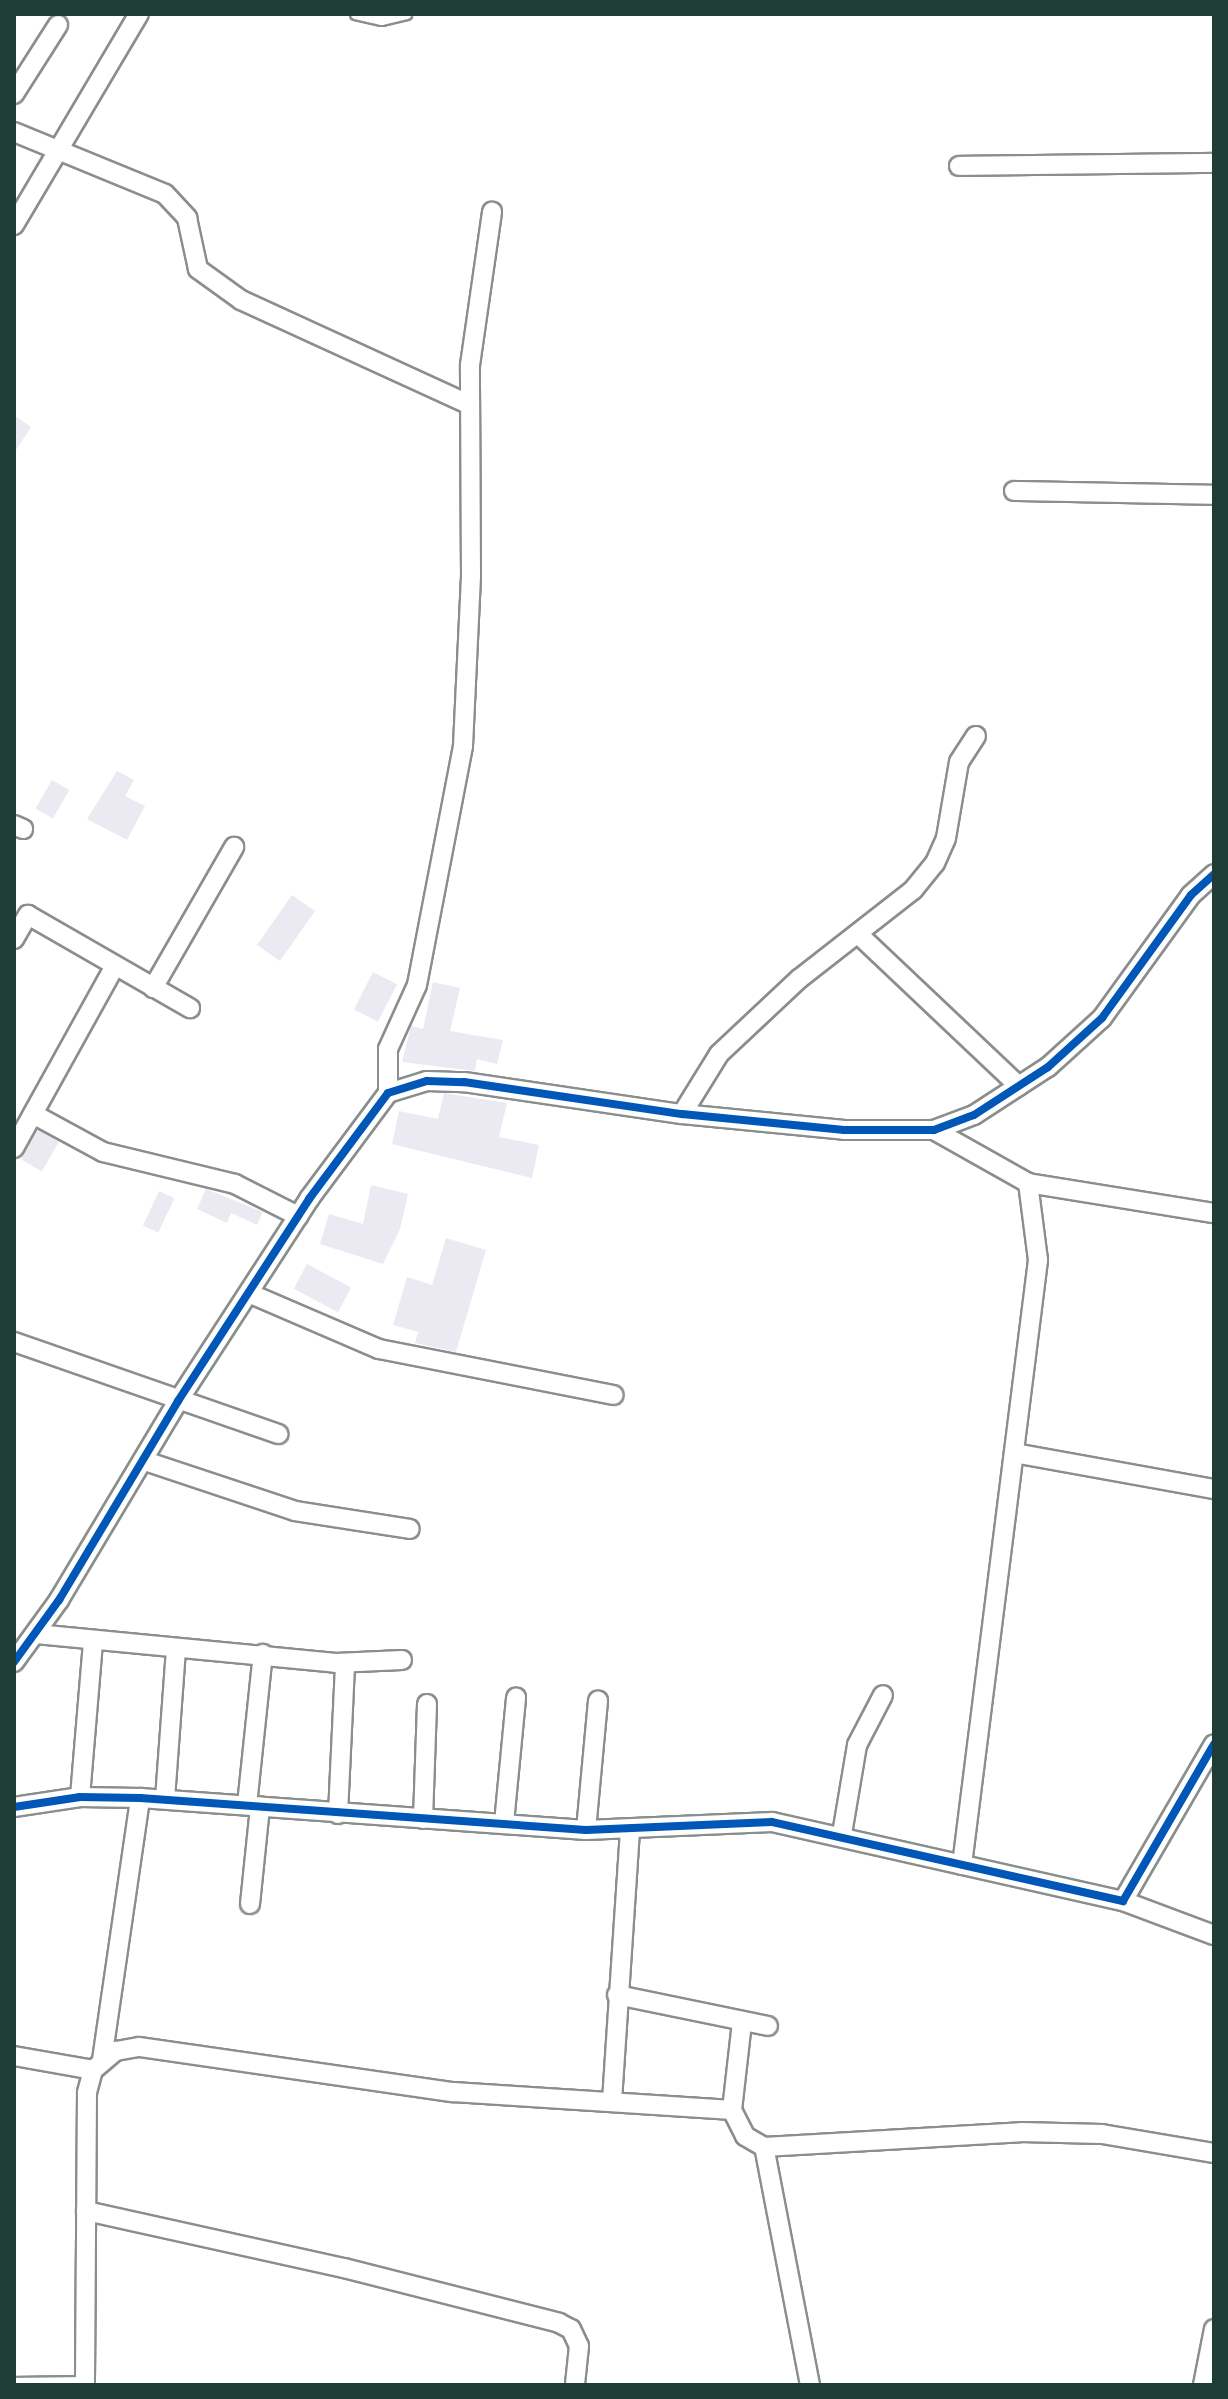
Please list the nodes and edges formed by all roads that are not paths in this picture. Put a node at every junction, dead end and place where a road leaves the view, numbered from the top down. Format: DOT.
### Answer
graph roads {
  1 [pos="139,14"];
  2 [pos="355,14"];
  3 [pos="406,14"];
  4 [pos="58,25"];
  5 [pos="14,94"];
  6 [pos="14,132"];
  7 [pos="56,148"];
  8 [pos="1214,163"];
  9 [pos="959,166"];
  10 [pos="492,212"];
  11 [pos="14,225"];
  12 [pos="468,404"];
  13 [pos="1014,491"];
  14 [pos="1214,495"];
  15 [pos="976,736"];
  16 [pos="234,847"];
  17 [pos="1214,874"];
  18 [pos="858,934"];
  19 [pos="14,939"];
  20 [pos="115,966"];
  21 [pos="153,988"];
  22 [pos="190,1008"];
  23 [pos="1019,1086"];
  24 [pos="388,1093"];
  25 [pos="33,1114"];
  26 [pos="682,1114"];
  27 [pos="934,1130"];
  28 [pos="14,1148"];
  29 [pos="1028,1183"];
  30 [pos="1214,1213"];
  31 [pos="298,1216"];
  32 [pos="251,1294"];
  33 [pos="14,1342"];
  34 [pos="614,1395"];
  35 [pos="178,1401"];
  36 [pos="278,1434"];
  37 [pos="1014,1453"];
  38 [pos="145,1461"];
  39 [pos="1214,1489"];
  40 [pos="410,1529"];
  41 [pos="36,1634"];
  42 [pos="93,1642"];
  43 [pos="176,1649"];
  44 [pos="263,1654"];
  45 [pos="402,1660"];
  46 [pos="14,1662"];
  47 [pos="345,1663"];
  48 [pos="883,1695"];
  49 [pos="516,1698"];
  50 [pos="598,1701"];
  51 [pos="427,1704"];
  52 [pos="1214,1744"];
  53 [pos="80,1797"];
  54 [pos="140,1798"];
  55 [pos="165,1799"];
  56 [pos="254,1806"];
  57 [pos="14,1807"];
  58 [pos="338,1814"];
  59 [pos="423,1819"];
  60 [pos="504,1823"];
  61 [pos="586,1830"];
  62 [pos="630,1831"];
  63 [pos="842,1834"];
  64 [pos="962,1865"];
  65 [pos="1123,1901"];
  66 [pos="250,1904"];
  67 [pos="1214,1935"];
  68 [pos="617,1995"];
  69 [pos="742,2022"];
  70 [pos="768,2026"];
  71 [pos="14,2056"];
  72 [pos="98,2065"];
  73 [pos="612,2101"];
  74 [pos="732,2110"];
  75 [pos="764,2147"];
  76 [pos="1214,2153"];
  77 [pos="86,2211"];
  78 [pos="1214,2329"];
  79 [pos="14,2382"];
  80 [pos="85,2383"];
  81 [pos="575,2385"];
  82 [pos="810,2385"];
  83 [pos="1203,2385"];
  1 -- 7 [label="street"];
  2 -- 3 [label="lane"];
  4 -- 5 [label="street"];
  6 -- 7 [label="street"];
  7 -- 11 [label="street"];
  7 -- 12 [label="street"];
  8 -- 9 [label="street"];
  10 -- 12 [label="street"];
  12 -- 24 [label="street"];
  13 -- 14 [label="street"];
  15 -- 18 [label="street"];
  16 -- 21 [label="street"];
  17 -- 23 [label="street"];
  18 -- 23 [label="street"];
  18 -- 26 [label="street"];
  19 -- 20 [label="street"];
  20 -- 21 [label="street"];
  20 -- 25 [label="street"];
  21 -- 22 [label="street"];
  23 -- 27 [label="street"];
  24 -- 26 [label="street"];
  24 -- 31 [label="street"];
  25 -- 28 [label="street"];
  25 -- 31 [label="street"];
  26 -- 27 [label="street"];
  27 -- 29 [label="street"];
  29 -- 30 [label="street"];
  29 -- 37 [label="street"];
  31 -- 32 [label="street"];
  32 -- 34 [label="street"];
  32 -- 35 [label="street"];
  33 -- 35 [label="street"];
  35 -- 36 [label="street"];
  35 -- 38 [label="street"];
  37 -- 39 [label="street"];
  37 -- 64 [label="street"];
  38 -- 40 [label="street"];
  38 -- 41 [label="street"];
  41 -- 42 [label="street"];
  41 -- 46 [label="street"];
  42 -- 43 [label="street"];
  42 -- 53 [label="street"];
  43 -- 44 [label="street"];
  43 -- 55 [label="street"];
  44 -- 47 [label="street"];
  44 -- 56 [label="street"];
  45 -- 47 [label="street"];
  47 -- 58 [label="street"];
  48 -- 63 [label="street"];
  49 -- 60 [label="street"];
  50 -- 61 [label="street"];
  51 -- 59 [label="street"];
  52 -- 65 [label="street"];
  53 -- 54 [label="street"];
  53 -- 57 [label="street"];
  54 -- 55 [label="street"];
  54 -- 72 [label="street"];
  55 -- 56 [label="street"];
  56 -- 58 [label="street"];
  56 -- 66 [label="street"];
  58 -- 59 [label="street"];
  59 -- 60 [label="street"];
  60 -- 61 [label="street"];
  61 -- 62 [label="street"];
  62 -- 63 [label="street"];
  62 -- 68 [label="street"];
  63 -- 64 [label="street"];
  64 -- 65 [label="street"];
  65 -- 67 [label="street"];
  68 -- 69 [label="street"];
  68 -- 73 [label="street"];
  69 -- 70 [label="street"];
  69 -- 74 [label="street"];
  71 -- 72 [label="street"];
  72 -- 73 [label="street"];
  72 -- 77 [label="street"];
  73 -- 74 [label="street"];
  74 -- 75 [label="street"];
  75 -- 76 [label="street"];
  75 -- 82 [label="street"];
  77 -- 80 [label="street"];
  77 -- 81 [label="street"];
  78 -- 83 [label="street"];
  79 -- 80 [label="lane"];
}
